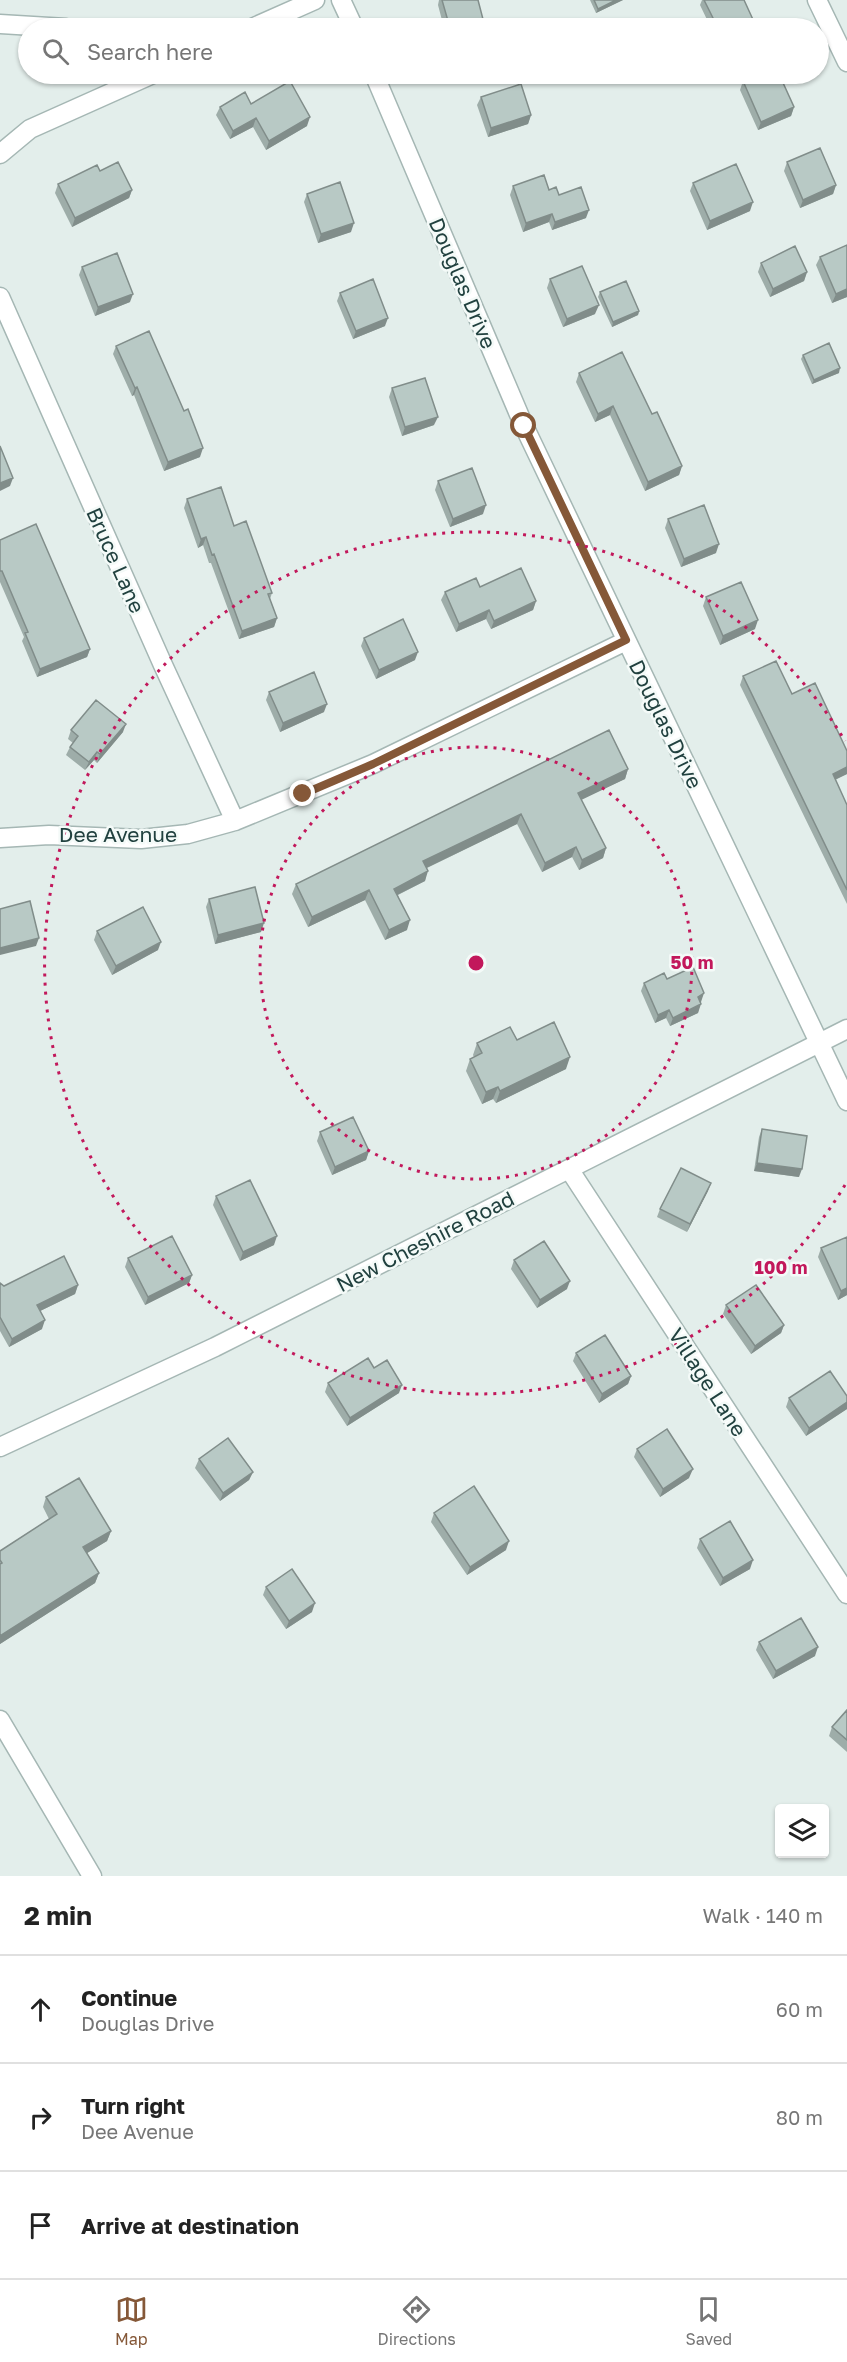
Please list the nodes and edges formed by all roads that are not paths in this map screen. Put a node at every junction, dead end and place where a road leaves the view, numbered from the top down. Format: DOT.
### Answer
graph roads {
  1 [pos="315,0"];
  2 [pos="341,0"];
  3 [pos="817,0"];
  4 [pos="274,18"];
  5 [pos="349,18"];
  6 [pos="826,18"];
  7 [pos="0,24"];
  8 [pos="18,25"];
  9 [pos="829,25"];
  10 [pos="847,62"];
  11 [pos="131,84"];
  12 [pos="378,84"];
  13 [pos="0,154"];
  14 [pos="0,297"];
  15 [pos="626,640"];
  16 [pos="235,821"];
  17 [pos="0,838"];
  18 [pos="847,1029"];
  19 [pos="819,1043"];
  20 [pos="847,1101"];
  21 [pos="569,1169"];
  22 [pos="0,1447"];
  23 [pos="847,1594"];
  24 [pos="0,1720"];
  25 [pos="92,1876"];
  1 -- 4 [label="street"];
  2 -- 5 [label="street"];
  3 -- 6 [label="street"];
  7 -- 8 [label="street"];
  9 -- 10 [label="street"];
  11 -- 13 [label="street"];
  12 -- 15 [label="street, Douglas Drive"];
  14 -- 16 [label="street, Bruce Lane"];
  15 -- 16 [label="street, Dee Avenue"];
  15 -- 19 [label="street, Douglas Drive"];
  16 -- 17 [label="street, Dee Avenue"];
  18 -- 19 [label="street, New Cheshire Road"];
  19 -- 20 [label="street"];
  19 -- 21 [label="street, New Cheshire Road"];
  21 -- 22 [label="street, New Cheshire Road"];
  21 -- 23 [label="street, Village Lane"];
  24 -- 25 [label="street"];
}
